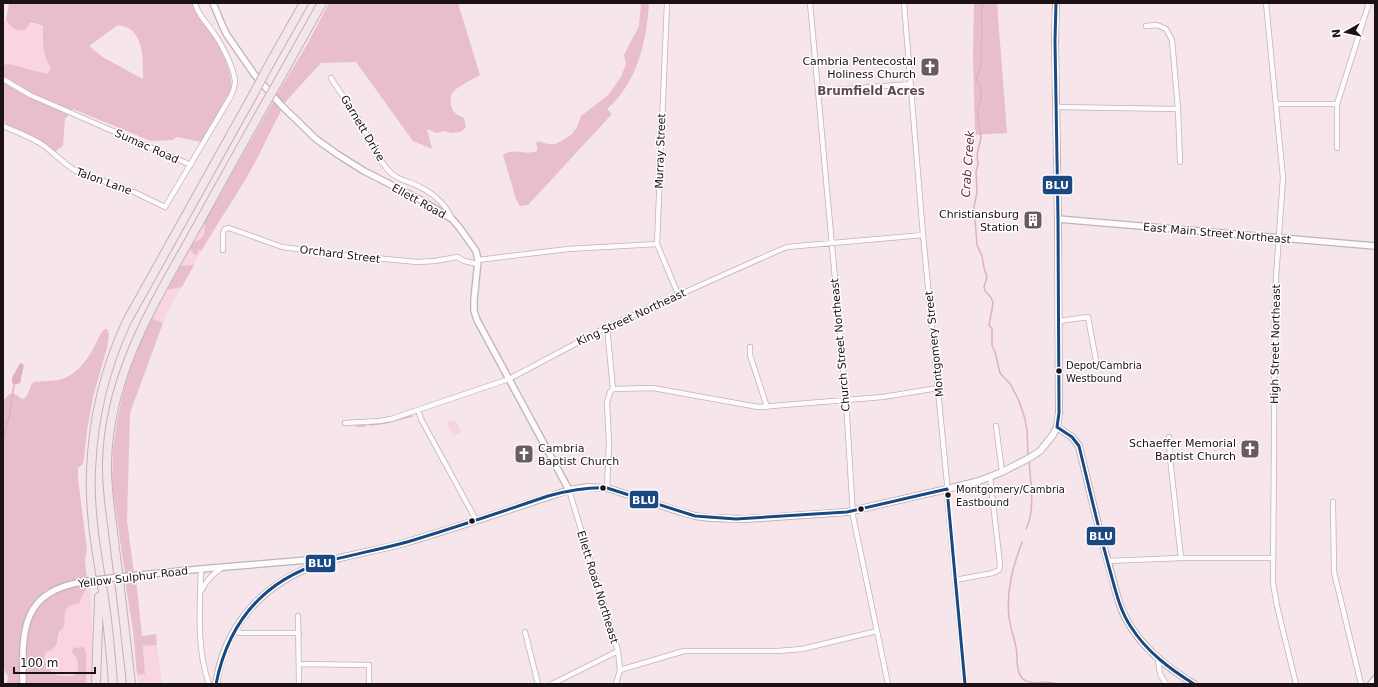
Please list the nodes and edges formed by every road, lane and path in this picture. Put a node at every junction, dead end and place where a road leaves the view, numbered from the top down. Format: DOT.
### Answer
graph roads {
  1 [pos="196,3"];
  2 [pos="213,3"];
  3 [pos="304,3"];
  4 [pos="322,3"];
  5 [pos="667,3"];
  6 [pos="810,3"];
  7 [pos="904,3"];
  8 [pos="1056,3"];
  9 [pos="1266,3"];
  10 [pos="1369,3"];
  11 [pos="1146,26"];
  12 [pos="331,78"];
  13 [pos="3,79"];
  14 [pos="911,84"];
  15 [pos="818,91"];
  16 [pos="1277,104"];
  17 [pos="1337,104"];
  18 [pos="1056,107"];
  19 [pos="1178,109"];
  20 [pos="3,126"];
  21 [pos="1337,148"];
  22 [pos="1180,162"];
  23 [pos="191,166"];
  24 [pos="452,219"];
  25 [pos="1058,219"];
  26 [pos="923,235"];
  27 [pos="1278,238"];
  28 [pos="657,244"];
  29 [pos="831,244"];
  30 [pos="1375,246"];
  31 [pos="223,250"];
  32 [pos="478,262"];
  33 [pos="678,294"];
  34 [pos="1059,321"];
  35 [pos="607,327"];
  36 [pos="750,347"];
  37 [pos="1097,366"];
  38 [pos="509,379"];
  39 [pos="938,388"];
  40 [pos="613,389"];
  41 [pos="846,400"];
  42 [pos="767,407"];
  43 [pos="418,410"];
  44 [pos="345,423"];
  45 [pos="996,426"];
  46 [pos="1057,427"];
  47 [pos="1169,437"];
  48 [pos="1002,472"];
  49 [pos="990,477"];
  50 [pos="607,488"];
  51 [pos="947,489"];
  52 [pos="569,490"];
  53 [pos="1333,502"];
  54 [pos="853,511"];
  55 [pos="476,520"];
  56 [pos="97,558"];
  57 [pos="1181,558"];
  58 [pos="1272,558"];
  59 [pos="1108,561"];
  60 [pos="316,565"];
  61 [pos="223,567"];
  62 [pos="201,569"];
  63 [pos="955,580"];
  64 [pos="200,592"];
  65 [pos="298,616"];
  66 [pos="234,631"];
  67 [pos="877,631"];
  68 [pos="525,632"];
  69 [pos="299,633"];
  70 [pos="618,651"];
  71 [pos="1158,659"];
  72 [pos="299,664"];
  73 [pos="620,670"];
  74 [pos="1375,679"];
  75 [pos="23,684"];
  76 [pos="96,684"];
  77 [pos="113,684"];
  78 [pos="131,684"];
  79 [pos="209,684"];
  80 [pos="216,684"];
  81 [pos="298,684"];
  82 [pos="369,684"];
  83 [pos="538,684"];
  84 [pos="552,684"];
  85 [pos="616,684"];
  86 [pos="888,684"];
  87 [pos="965,684"];
  88 [pos="1166,684"];
  89 [pos="1194,684"];
  90 [pos="1296,684"];
  91 [pos="1361,684"];
  92 [pos="1371,684"];
  1 -- 23 [label="street, Sumac Road"];
  2 -- 24 [label="street, Ellett Road"];
  3 -- 56 [label="highway, bridge"];
  4 -- 78 [label="highway, bridge"];
  5 -- 28 [label="street, Murray Street"];
  6 -- 15 [label="street, Church Street Northeast"];
  7 -- 14 [label="street, Montgomery Street"];
  8 -- 18 [label="main road"];
  9 -- 16 [label="street, High Street Northeast"];
  10 -- 17 [label="street"];
  11 -- 19 [label="street"];
  12 -- 24 [label="street, Garnett Drive"];
  13 -- 23 [label="street, Sumac Road"];
  14 -- 15 [label="street"];
  14 -- 26 [label="street, Montgomery Street"];
  15 -- 29 [label="street, Church Street Northeast"];
  16 -- 17 [label="street"];
  16 -- 27 [label="street, High Street Northeast"];
  17 -- 21 [label="street"];
  18 -- 19 [label="street"];
  18 -- 25 [label="main road"];
  19 -- 22 [label="street"];
  20 -- 23 [label="street, Talon Lane"];
  24 -- 32 [label="street, Ellett Road"];
  25 -- 27 [label="street, East Main Street Northeast"];
  25 -- 34 [label="main road"];
  26 -- 29 [label="street, King Street Northeast"];
  26 -- 39 [label="street, Montgomery Street"];
  27 -- 30 [label="street, East Main Street Northeast"];
  27 -- 58 [label="street, High Street Northeast"];
  28 -- 32 [label="street, Orchard Street"];
  28 -- 33 [label="street, Murray Street"];
  29 -- 33 [label="street, King Street Northeast"];
  29 -- 41 [label="street, Church Street Northeast"];
  31 -- 32 [label="street, Orchard Street"];
  32 -- 38 [label="street, Ellett Road"];
  33 -- 35 [label="street, King Street Northeast"];
  34 -- 37 [label="street"];
  34 -- 46 [label="main road"];
  35 -- 38 [label="street, King Street Northeast"];
  35 -- 40 [label="street"];
  36 -- 42 [label="street"];
  38 -- 43 [label="street, King Street Northeast"];
  38 -- 52 [label="street, Ellett Road"];
  39 -- 41 [label="street"];
  39 -- 51 [label="street, Montgomery Street"];
  40 -- 42 [label="street"];
  40 -- 50 [label="street"];
  41 -- 42 [label="street"];
  41 -- 54 [label="street, Church Street Northeast"];
  43 -- 44 [label="street, King Street Northeast"];
  43 -- 55 [label="street"];
  45 -- 48 [label="street"];
  46 -- 48 [label="main road"];
  46 -- 59 [label="street"];
  47 -- 57 [label="street"];
  48 -- 49 [label="main road"];
  49 -- 51 [label="main road"];
  49 -- 63 [label="street"];
  50 -- 52 [label="main road"];
  50 -- 54 [label="main road"];
  51 -- 54 [label="main road"];
  51 -- 63 [label="street, Montgomery Street"];
  52 -- 55 [label="main road"];
  52 -- 70 [label="street, Ellett Road Northeast"];
  53 -- 91 [label="street"];
  54 -- 67 [label="street, Church Street Northeast"];
  55 -- 60 [label="main road"];
  56 -- 76 [label="highway"];
  56 -- 77 [label="highway"];
  57 -- 58 [label="street"];
  57 -- 59 [label="street"];
  58 -- 90 [label="street, High Street Northeast"];
  59 -- 71 [label="street"];
  60 -- 61 [label="street, Yellow Sulphur Road"];
  60 -- 66 [label="main road"];
  61 -- 62 [label="street, Yellow Sulphur Road"];
  61 -- 64 [label="street"];
  62 -- 64 [label="street"];
  62 -- 75 [label="street, Yellow Sulphur Road, bridge"];
  63 -- 87 [label="street, Montgomery Street"];
  64 -- 79 [label="street"];
  65 -- 69 [label="street"];
  66 -- 69 [label="street"];
  66 -- 80 [label="main road"];
  67 -- 73 [label="street"];
  67 -- 86 [label="street, Church Street Northeast"];
  68 -- 83 [label="street"];
  69 -- 72 [label="street"];
  70 -- 73 [label="street, Ellett Road Northeast"];
  70 -- 84 [label="street"];
  71 -- 88 [label="street"];
  71 -- 89 [label="street"];
  72 -- 81 [label="street"];
  72 -- 82 [label="street"];
  73 -- 85 [label="street, Ellett Road Northeast"];
  74 -- 92 [label="street"];
}
